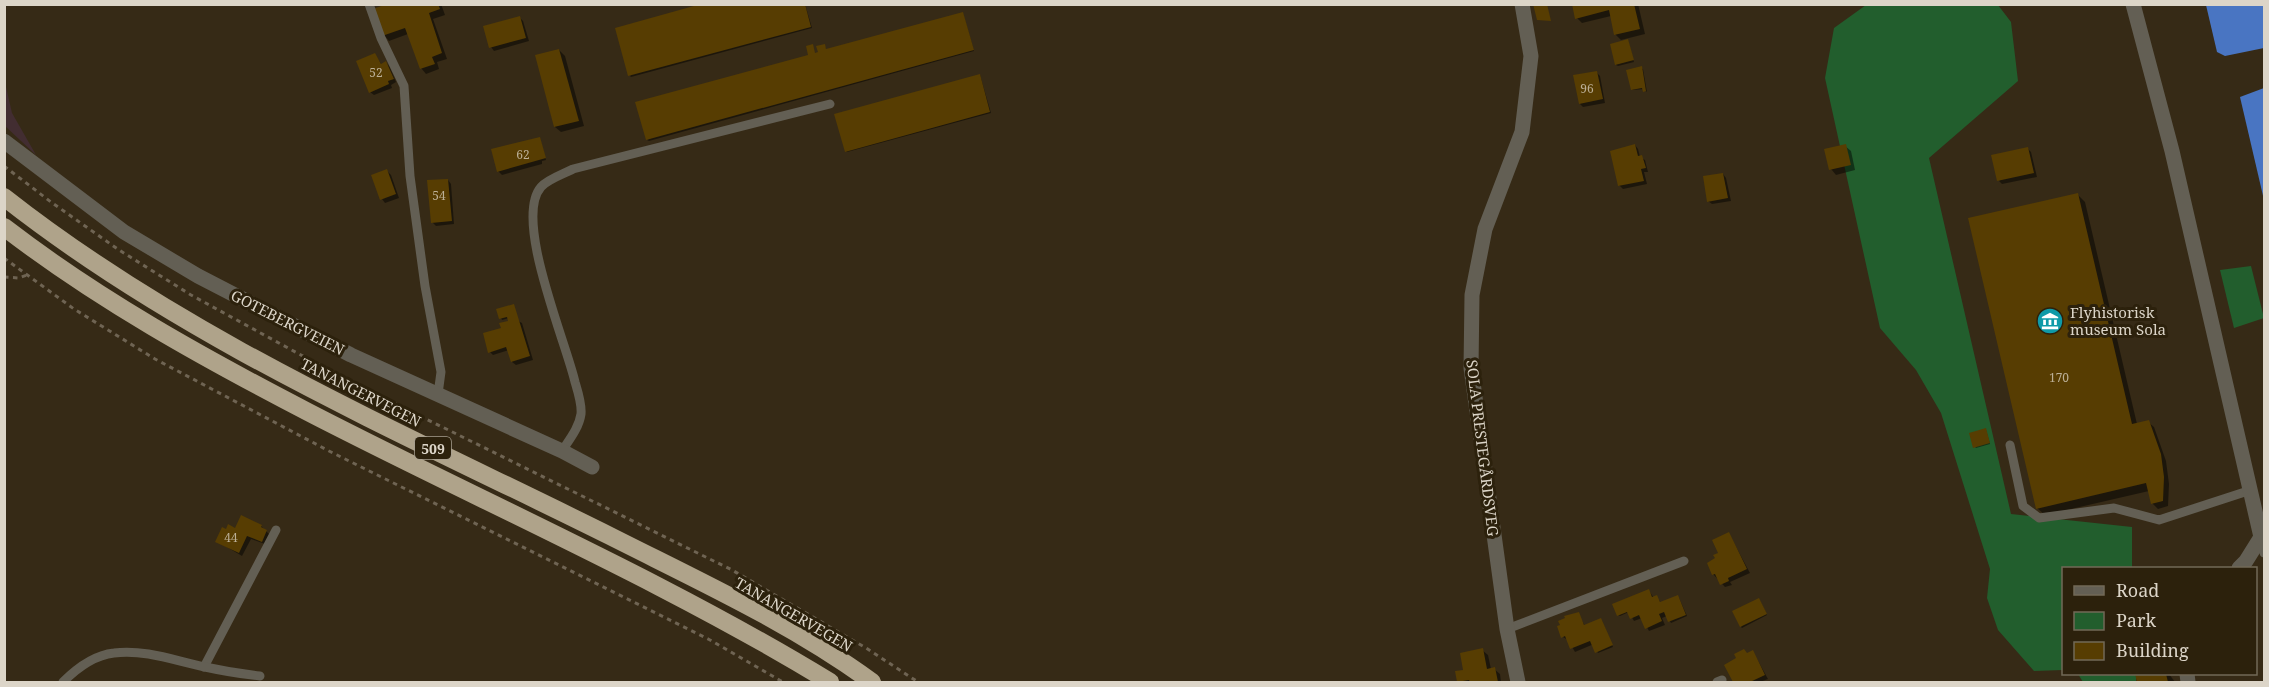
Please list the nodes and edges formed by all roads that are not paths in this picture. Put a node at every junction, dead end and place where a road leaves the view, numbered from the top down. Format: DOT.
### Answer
graph roads {
  1 [pos="369,4"];
  2 [pos="1522,4"];
  3 [pos="2133,4"];
  4 [pos="830,104"];
  5 [pos="4,141"];
  6 [pos="4,197"];
  7 [pos="4,227"];
  8 [pos="438,394"];
  9 [pos="2010,446"];
  10 [pos="562,452"];
  11 [pos="592,467"];
  12 [pos="2251,490"];
  13 [pos="276,530"];
  14 [pos="2261,537"];
  15 [pos="2265,553"];
  16 [pos="1684,561"];
  17 [pos="2240,567"];
  18 [pos="1507,629"];
  19 [pos="204,667"];
  20 [pos="260,676"];
  21 [pos="63,682"];
  22 [pos="830,682"];
  23 [pos="872,682"];
  24 [pos="1518,682"];
  1 -- 8 [label="lane"];
  2 -- 18 [label="street, SOLA PRESTEGÅRDSVEG"];
  3 -- 12 [label="street"];
  4 -- 10 [label="lane"];
  5 -- 8 [label="street, GOTEBERGVEIEN"];
  6 -- 23 [label="highway, TANANGERVEGEN / 509"];
  7 -- 22 [label="highway, 509"];
  8 -- 10 [label="street, GOTEBERGVEIEN"];
  9 -- 12 [label="lane"];
  10 -- 11 [label="street, GOTEBERGVEIEN"];
  12 -- 14 [label="street"];
  13 -- 19 [label="lane"];
  14 -- 15 [label="lane"];
  14 -- 17 [label="street"];
  16 -- 18 [label="lane"];
  18 -- 24 [label="street, SOLA PRESTEGÅRDSVEG"];
  19 -- 20 [label="lane"];
  19 -- 21 [label="lane"];
}
